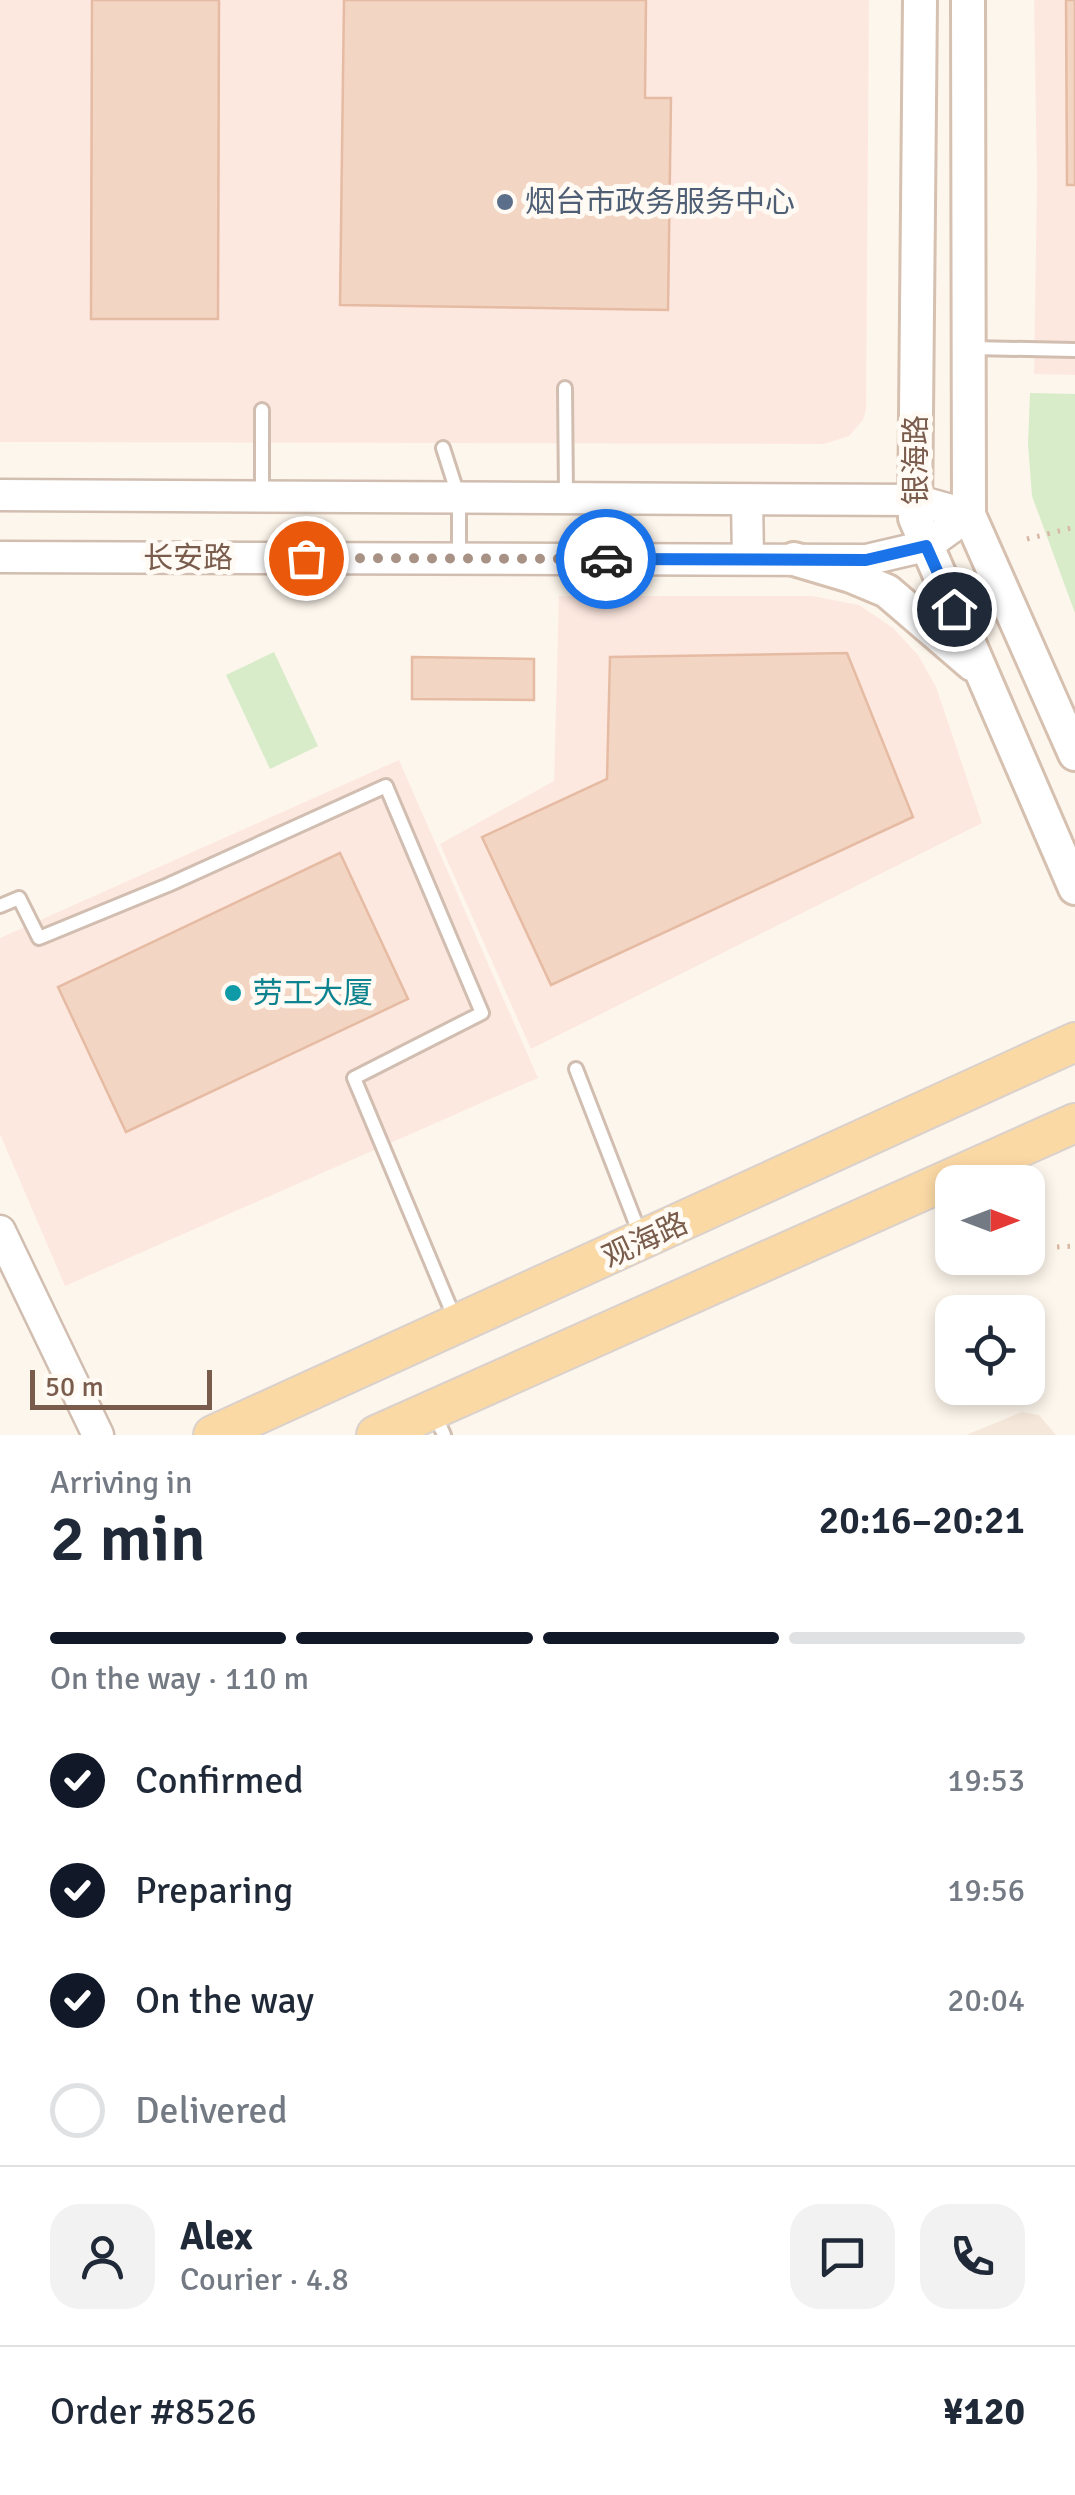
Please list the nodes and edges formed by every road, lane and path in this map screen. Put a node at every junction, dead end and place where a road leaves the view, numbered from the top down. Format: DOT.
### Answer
graph roads {
  1 [pos="920,0"];
  2 [pos="968,0"];
  3 [pos="968,348"];
  4 [pos="1075,350"];
  5 [pos="565,388"];
  6 [pos="262,410"];
  7 [pos="443,448"];
  8 [pos="0,495"];
  9 [pos="262,497"];
  10 [pos="459,498"];
  11 [pos="566,499"];
  12 [pos="747,500"];
  13 [pos="915,500"];
  14 [pos="969,515"];
  15 [pos="1075,527"];
  16 [pos="1027,539"];
  17 [pos="926,546"];
  18 [pos="0,557"];
  19 [pos="459,558"];
  20 [pos="748,560"];
  21 [pos="794,560"];
  22 [pos="982,672"];
  23 [pos="1075,754"];
  24 [pos="1075,888"];
  25 [pos="0,906"];
  26 [pos="1075,1042"];
  27 [pos="576,1069"];
  28 [pos="1075,1124"];
  29 [pos="0,1230"];
  30 [pos="643,1241"];
  31 [pos="1075,1246"];
  32 [pos="1057,1247"];
  33 [pos="458,1326"];
  34 [pos="439,1422"];
  35 [pos="98,1435"];
  36 [pos="213,1435"];
  37 [pos="376,1435"];
  1 -- 13 [label="main road, 银海路"];
  2 -- 3 [label="main road, 银海路"];
  3 -- 4 [label="lane"];
  3 -- 14 [label="main road, 银海路"];
  5 -- 11 [label="lane"];
  6 -- 9 [label="lane"];
  7 -- 10 [label="lane"];
  8 -- 9 [label="street"];
  9 -- 10 [label="street"];
  10 -- 11 [label="street"];
  10 -- 19 [label="lane"];
  11 -- 12 [label="street"];
  12 -- 13 [label="street"];
  12 -- 20 [label="street"];
  13 -- 14 [label="street"];
  13 -- 17 [label="main road, 银海路"];
  14 -- 17 [label="street, 长安路"];
  14 -- 23 [label="main road, 银海路"];
  15 -- 16 [label="path"];
  17 -- 21 [label="street, 长安路"];
  17 -- 22 [label="main road, 银海路"];
  18 -- 19 [label="street, 长安路"];
  19 -- 20 [label="street, 长安路"];
  20 -- 21 [label="street, 长安路"];
  21 -- 22 [label="main road"];
  22 -- 24 [label="main road, 银海路"];
  25 -- 33 [label="lane"];
  26 -- 30 [label="main road, 观海路"];
  27 -- 30 [label="lane"];
  28 -- 34 [label="main road"];
  29 -- 35 [label="street"];
  30 -- 33 [label="main road, 观海路"];
  31 -- 32 [label="path"];
  33 -- 36 [label="main road, 观海路"];
  34 -- 37 [label="main road"];
}
